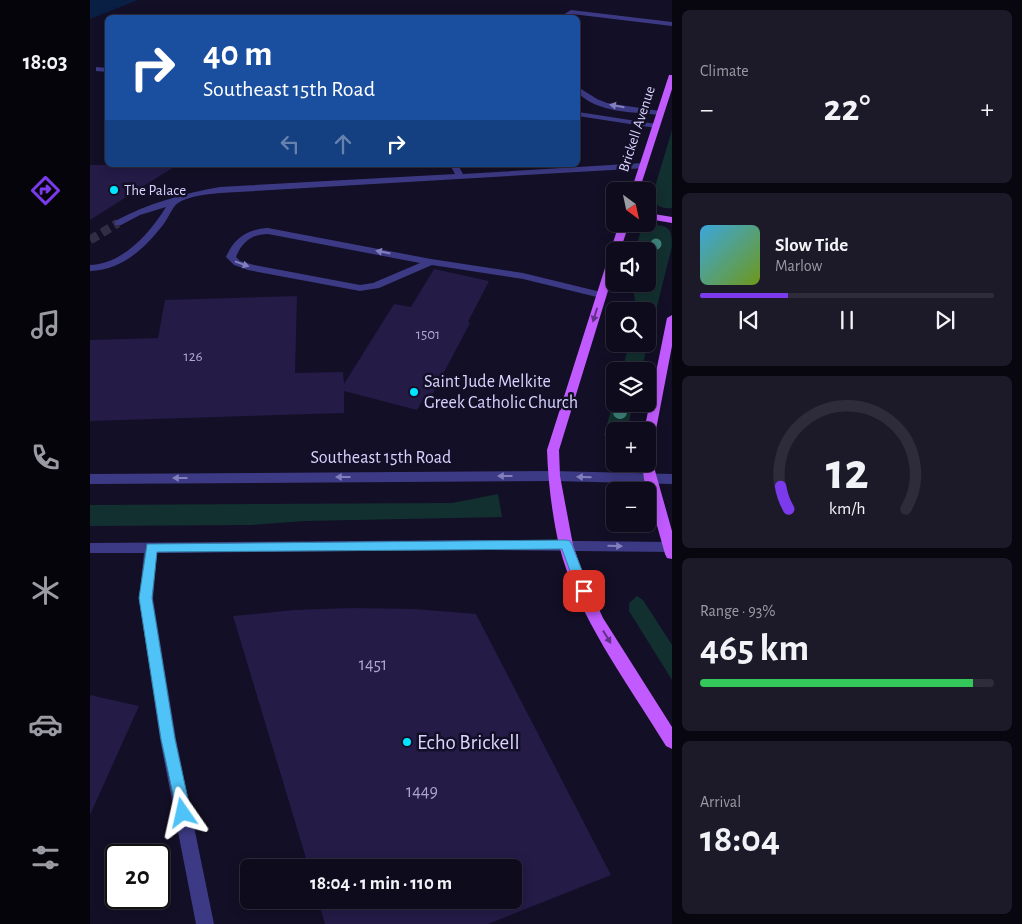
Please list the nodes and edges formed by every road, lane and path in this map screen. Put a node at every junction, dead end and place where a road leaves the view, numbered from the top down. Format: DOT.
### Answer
graph roads {
  1 [pos="566,15"];
  2 [pos="672,24"];
  3 [pos="672,77"];
  4 [pos="580,92"];
  5 [pos="593,101"];
  6 [pos="580,104"];
  7 [pos="580,114"];
  8 [pos="660,114"];
  9 [pos="656,126"];
  10 [pos="643,166"];
  11 [pos="455,167"];
  12 [pos="461,177"];
  13 [pos="638,182"];
  14 [pos="174,202"];
  15 [pos="656,217"];
  16 [pos="672,220"];
  17 [pos="118,223"];
  18 [pos="430,262"];
  19 [pos="90,268"];
  20 [pos="606,280"];
  21 [pos="601,295"];
  22 [pos="672,318"];
  23 [pos="652,422"];
  24 [pos="649,472"];
  25 [pos="554,476"];
  26 [pos="90,478"];
  27 [pos="650,479"];
  28 [pos="672,479"];
  29 [pos="566,545"];
  30 [pos="151,547"];
  31 [pos="90,548"];
  32 [pos="671,549"];
  33 [pos="672,741"];
  34 [pos="205,924"];
  1 -- 2 [label="street"];
  3 -- 8 [label="main road, Brickell Avenue"];
  4 -- 5 [label="street"];
  5 -- 6 [label="street"];
  8 -- 5 [label="street, one-way"];
  7 -- 9 [label="street"];
  8 -- 9 [label="main road, Brickell Avenue"];
  9 -- 10 [label="main road, Brickell Avenue"];
  10 -- 12 [label="street"];
  10 -- 13 [label="main road, Brickell Avenue"];
  11 -- 12 [label="street"];
  12 -- 14 [label="street"];
  14 -- 17 [label="street"];
  14 -- 19 [label="street"];
  15 -- 16 [label="main road"];
  18 -- 18 [label="street, one-way"];
  18 -- 21 [label="street"];
  20 -- 21 [label="main road"];
  21 -- 25 [label="main road, one-way"];
  22 -- 23 [label="main road"];
  24 -- 27 [label="main road"];
  25 -- 26 [label="street, Southeast 15th Road, one-way"];
  27 -- 25 [label="street, Southeast 15th Road, one-way"];
  25 -- 29 [label="main road"];
  27 -- 28 [label="street, Southeast 15th Road"];
  27 -- 32 [label="main road"];
  29 -- 30 [label="street"];
  29 -- 32 [label="street, one-way"];
  29 -- 33 [label="main road, one-way"];
  30 -- 31 [label="street"];
  30 -- 34 [label="street"];
}
